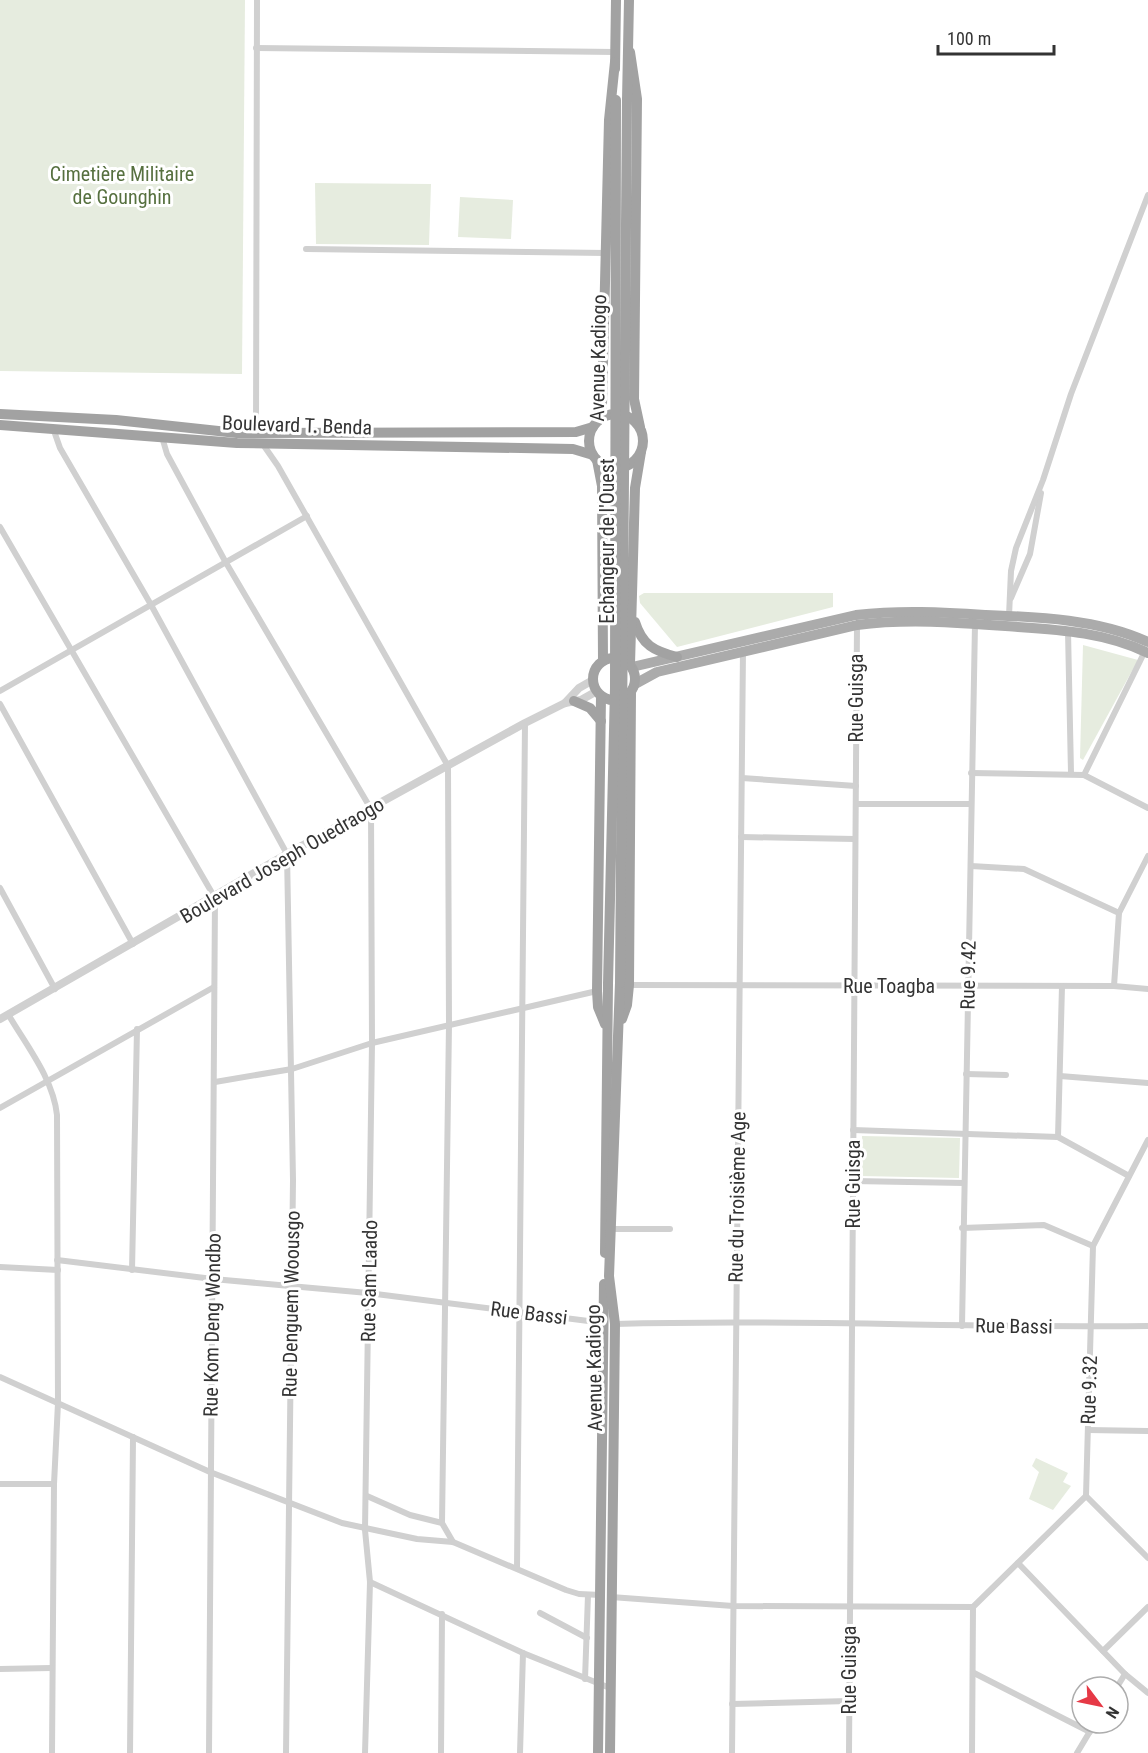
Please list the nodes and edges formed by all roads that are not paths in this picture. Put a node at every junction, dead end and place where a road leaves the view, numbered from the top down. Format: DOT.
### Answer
graph roads {
  1 [pos="257,0"];
  2 [pos="616,0"];
  3 [pos="629,0"];
  4 [pos="256,48"];
  5 [pos="630,52"];
  6 [pos="615,57"];
  7 [pos="621,100"];
  8 [pos="1148,195"];
  9 [pos="306,249"];
  10 [pos="606,253"];
  11 [pos="0,414"];
  12 [pos="596,424"];
  13 [pos="0,425"];
  14 [pos="640,427"];
  15 [pos="52,428"];
  16 [pos="162,437"];
  17 [pos="259,438"];
  18 [pos="641,452"];
  19 [pos="595,457"];
  20 [pos="1043,480"];
  21 [pos="307,516"];
  22 [pos="0,527"];
  23 [pos="225,561"];
  24 [pos="1010,601"];
  25 [pos="150,603"];
  26 [pos="631,611"];
  27 [pos="1009,616"];
  28 [pos="856,620"];
  29 [pos="975,624"];
  30 [pos="1068,631"];
  31 [pos="743,640"];
  32 [pos="1147,649"];
  33 [pos="71,651"];
  34 [pos="743,652"];
  35 [pos="677,657"];
  36 [pos="603,661"];
  37 [pos="631,666"];
  38 [pos="633,688"];
  39 [pos="597,689"];
  40 [pos="0,691"];
  41 [pos="570,702"];
  42 [pos="0,704"];
  43 [pos="601,721"];
  44 [pos="525,723"];
  45 [pos="448,766"];
  46 [pos="971,773"];
  47 [pos="1071,773"];
  48 [pos="1083,775"];
  49 [pos="741,778"];
  50 [pos="856,786"];
  51 [pos="856,804"];
  52 [pos="971,804"];
  53 [pos="1148,808"];
  54 [pos="371,809"];
  55 [pos="741,837"];
  56 [pos="855,839"];
  57 [pos="287,854"];
  58 [pos="1148,856"];
  59 [pos="971,866"];
  60 [pos="0,888"];
  61 [pos="214,898"];
  62 [pos="1119,914"];
  63 [pos="133,944"];
  64 [pos="619,984"];
  65 [pos="740,986"];
  66 [pos="854,986"];
  67 [pos="968,986"];
  68 [pos="1062,986"];
  69 [pos="1114,986"];
  70 [pos="214,987"];
  71 [pos="55,989"];
  72 [pos="1148,989"];
  73 [pos="597,991"];
  74 [pos="523,1007"];
  75 [pos="8,1014"];
  76 [pos="0,1019"];
  77 [pos="449,1024"];
  78 [pos="607,1028"];
  79 [pos="137,1029"];
  80 [pos="372,1043"];
  81 [pos="292,1069"];
  82 [pos="966,1074"];
  83 [pos="1006,1075"];
  84 [pos="1060,1076"];
  85 [pos="47,1081"];
  86 [pos="214,1082"];
  87 [pos="1148,1083"];
  88 [pos="0,1108"];
  89 [pos="853,1130"];
  90 [pos="965,1133"];
  91 [pos="1058,1137"];
  92 [pos="1148,1140"];
  93 [pos="1129,1176"];
  94 [pos="853,1181"];
  95 [pos="964,1183"];
  96 [pos="962,1227"];
  97 [pos="613,1229"];
  98 [pos="670,1229"];
  99 [pos="1093,1246"];
  100 [pos="57,1260"];
  101 [pos="0,1267"];
  102 [pos="58,1270"];
  103 [pos="132,1270"];
  104 [pos="213,1279"];
  105 [pos="292,1287"];
  106 [pos="368,1293"];
  107 [pos="447,1303"];
  108 [pos="520,1312"];
  109 [pos="736,1322"];
  110 [pos="610,1323"];
  111 [pos="852,1326"];
  112 [pos="962,1326"];
  113 [pos="1148,1326"];
  114 [pos="1092,1327"];
  115 [pos="0,1377"];
  116 [pos="58,1403"];
  117 [pos="1088,1430"];
  118 [pos="1148,1431"];
  119 [pos="133,1437"];
  120 [pos="210,1472"];
  121 [pos="0,1484"];
  122 [pos="54,1484"];
  123 [pos="368,1496"];
  124 [pos="1086,1496"];
  125 [pos="287,1500"];
  126 [pos="442,1523"];
  127 [pos="365,1530"];
  128 [pos="453,1542"];
  129 [pos="1148,1558"];
  130 [pos="1018,1563"];
  131 [pos="517,1568"];
  132 [pos="370,1582"];
  133 [pos="588,1595"];
  134 [pos="600,1595"];
  135 [pos="613,1598"];
  136 [pos="733,1606"];
  137 [pos="850,1606"];
  138 [pos="973,1607"];
  139 [pos="1148,1607"];
  140 [pos="540,1613"];
  141 [pos="442,1614"];
  142 [pos="587,1638"];
  143 [pos="1102,1651"];
  144 [pos="523,1653"];
  145 [pos="51,1668"];
  146 [pos="0,1669"];
  147 [pos="974,1673"];
  148 [pos="1125,1674"];
  149 [pos="585,1679"];
  150 [pos="598,1684"];
  151 [pos="610,1688"];
  152 [pos="1148,1693"];
  153 [pos="849,1701"];
  154 [pos="732,1704"];
  155 [pos="1070,1722"];
  156 [pos="1088,1735"];
  157 [pos="52,1753"];
  158 [pos="130,1753"];
  159 [pos="209,1753"];
  160 [pos="286,1753"];
  161 [pos="365,1753"];
  162 [pos="441,1753"];
  163 [pos="520,1753"];
  164 [pos="598,1753"];
  165 [pos="610,1753"];
  166 [pos="732,1753"];
  167 [pos="849,1753"];
  168 [pos="972,1753"];
  169 [pos="1077,1753"];
  1 -- 4 [label="street"];
  2 -- 6 [label="highway"];
  3 -- 5 [label="highway"];
  4 -- 6 [label="street"];
  4 -- 17 [label="street"];
  5 -- 7 [label="highway"];
  5 -- 14 [label="highway"];
  6 -- 7 [label="highway"];
  6 -- 10 [label="highway"];
  7 -- 64 [label="highway, Avenue Kadiogo, bridge"];
  7 -- 64 [label="highway, Echangeur de l'Ouest, bridge"];
  8 -- 20 [label="street"];
  9 -- 10 [label="street"];
  10 -- 12 [label="highway"];
  11 -- 17 [label="highway, Boulevard T. Benda"];
  12 -- 14 [label="highway"];
  12 -- 17 [label="highway, Boulevard T. Benda"];
  12 -- 19 [label="highway"];
  13 -- 15 [label="highway, Boulevard T. Benda"];
  14 -- 18 [label="highway"];
  15 -- 16 [label="highway, Boulevard T. Benda"];
  15 -- 25 [label="street"];
  16 -- 17 [label="highway, Boulevard T. Benda"];
  16 -- 23 [label="street"];
  17 -- 19 [label="highway, Boulevard T. Benda"];
  17 -- 21 [label="street"];
  18 -- 19 [label="highway"];
  18 -- 26 [label="highway"];
  19 -- 36 [label="highway"];
  20 -- 24 [label="street"];
  20 -- 24 [label="street"];
  21 -- 23 [label="street"];
  21 -- 45 [label="street"];
  22 -- 33 [label="street"];
  23 -- 25 [label="street"];
  23 -- 54 [label="street"];
  24 -- 27 [label="street"];
  25 -- 33 [label="street"];
  25 -- 57 [label="street"];
  26 -- 35 [label="highway"];
  26 -- 37 [label="highway"];
  27 -- 28 [label="main road"];
  27 -- 32 [label="main road"];
  28 -- 29 [label="main road"];
  28 -- 31 [label="main road"];
  28 -- 34 [label="main road"];
  28 -- 50 [label="street, Rue Guisga"];
  29 -- 30 [label="main road"];
  29 -- 46 [label="street, Rue 9.42"];
  30 -- 32 [label="main road"];
  30 -- 47 [label="street"];
  31 -- 34 [label="street, Rue du Troisième Age"];
  31 -- 35 [label="main road"];
  32 -- 48 [label="street"];
  33 -- 40 [label="street"];
  33 -- 61 [label="street"];
  34 -- 38 [label="main road"];
  34 -- 49 [label="street, Rue du Troisième Age"];
  35 -- 37 [label="main road"];
  36 -- 37 [label="highway"];
  36 -- 39 [label="highway"];
  37 -- 38 [label="highway"];
  38 -- 39 [label="highway"];
  38 -- 64 [label="highway"];
  39 -- 41 [label="street, Boulevard Joseph Ouedraogo"];
  39 -- 43 [label="highway"];
  41 -- 43 [label="highway"];
  41 -- 44 [label="street, Boulevard Joseph Ouedraogo"];
  42 -- 63 [label="street"];
  43 -- 73 [label="highway"];
  44 -- 45 [label="street, Boulevard Joseph Ouedraogo"];
  44 -- 74 [label="street"];
  45 -- 54 [label="street, Boulevard Joseph Ouedraogo"];
  45 -- 77 [label="street"];
  46 -- 47 [label="street"];
  46 -- 52 [label="street, Rue 9.42"];
  47 -- 48 [label="street"];
  48 -- 53 [label="street"];
  49 -- 50 [label="street"];
  49 -- 55 [label="street, Rue du Troisième Age"];
  50 -- 51 [label="street, Rue Guisga"];
  51 -- 52 [label="street"];
  51 -- 56 [label="street, Rue Guisga"];
  52 -- 59 [label="street, Rue 9.42"];
  54 -- 57 [label="street, Boulevard Joseph Ouedraogo"];
  54 -- 80 [label="street, Rue Sam Laado"];
  55 -- 56 [label="street"];
  55 -- 65 [label="street, Rue du Troisième Age"];
  56 -- 66 [label="street, Rue Guisga"];
  57 -- 61 [label="street, Boulevard Joseph Ouedraogo"];
  57 -- 81 [label="street, Rue Denguem Woousgo"];
  58 -- 62 [label="street"];
  59 -- 62 [label="street"];
  59 -- 67 [label="street, Rue 9.42"];
  60 -- 71 [label="street"];
  61 -- 63 [label="street, Boulevard Joseph Ouedraogo"];
  61 -- 70 [label="street, Rue Kom Deng Wondbo"];
  62 -- 69 [label="street"];
  63 -- 71 [label="street, Boulevard Joseph Ouedraogo"];
  64 -- 65 [label="street, Rue Toagba"];
  64 -- 78 [label="highway, Avenue Kadiogo"];
  64 -- 97 [label="highway, Avenue Kadiogo"];
  65 -- 66 [label="street, Rue Toagba"];
  65 -- 109 [label="street, Rue du Troisième Age"];
  66 -- 67 [label="street, Rue Toagba"];
  66 -- 89 [label="street, Rue Guisga"];
  67 -- 68 [label="street, Rue Toagba"];
  67 -- 82 [label="street, Rue 9.42"];
  68 -- 69 [label="street, Rue Toagba"];
  68 -- 84 [label="street"];
  69 -- 72 [label="street, Rue Toagba"];
  70 -- 79 [label="street"];
  70 -- 86 [label="street, Rue Kom Deng Wondbo"];
  71 -- 75 [label="street, Boulevard Joseph Ouedraogo"];
  73 -- 74 [label="street"];
  73 -- 78 [label="highway"];
  74 -- 77 [label="street"];
  74 -- 108 [label="street"];
  75 -- 76 [label="street, Boulevard Joseph Ouedraogo"];
  75 -- 85 [label="street"];
  77 -- 80 [label="street"];
  77 -- 107 [label="street"];
  78 -- 110 [label="highway, Avenue Kadiogo"];
  79 -- 85 [label="street"];
  79 -- 103 [label="street"];
  80 -- 81 [label="street"];
  80 -- 106 [label="street, Rue Sam Laado"];
  81 -- 86 [label="street"];
  81 -- 105 [label="street, Rue Denguem Woousgo"];
  82 -- 83 [label="street"];
  82 -- 90 [label="street, Rue 9.42"];
  84 -- 87 [label="street"];
  84 -- 91 [label="street"];
  85 -- 88 [label="street"];
  85 -- 100 [label="street"];
  86 -- 104 [label="street, Rue Kom Deng Wondbo"];
  89 -- 90 [label="street"];
  89 -- 94 [label="street, Rue Guisga"];
  90 -- 91 [label="street"];
  90 -- 95 [label="street, Rue 9.42"];
  91 -- 93 [label="street"];
  92 -- 93 [label="street, Rue 9.32"];
  93 -- 99 [label="street, Rue 9.32"];
  94 -- 95 [label="street"];
  94 -- 111 [label="street, Rue Guisga"];
  95 -- 96 [label="street, Rue 9.42"];
  96 -- 99 [label="street"];
  96 -- 112 [label="street, Rue 9.42"];
  97 -- 98 [label="street"];
  97 -- 110 [label="highway, Avenue Kadiogo"];
  99 -- 114 [label="street, Rue 9.32"];
  100 -- 102 [label="street"];
  100 -- 103 [label="street, Rue Bassi"];
  101 -- 102 [label="street"];
  102 -- 116 [label="street"];
  103 -- 104 [label="street, Rue Bassi"];
  104 -- 105 [label="street, Rue Bassi"];
  104 -- 120 [label="street, Rue Kom Deng Wondbo"];
  105 -- 106 [label="street, Rue Bassi"];
  105 -- 125 [label="street, Rue Denguem Woousgo"];
  106 -- 107 [label="street, Rue Bassi"];
  106 -- 123 [label="street, Rue Sam Laado"];
  107 -- 108 [label="street, Rue Bassi"];
  107 -- 126 [label="street"];
  108 -- 110 [label="street, Rue Bassi"];
  108 -- 131 [label="street"];
  109 -- 110 [label="street, Rue Bassi"];
  109 -- 111 [label="street, Rue Bassi"];
  109 -- 136 [label="street, Rue du Troisième Age"];
  110 -- 134 [label="highway, Avenue Kadiogo"];
  110 -- 135 [label="highway, Avenue Kadiogo"];
  111 -- 112 [label="street, Rue Bassi"];
  111 -- 137 [label="street, Rue Guisga"];
  112 -- 114 [label="street, Rue Bassi"];
  113 -- 114 [label="street, Rue Bassi"];
  114 -- 117 [label="street, Rue 9.32"];
  115 -- 116 [label="street"];
  116 -- 119 [label="street"];
  116 -- 122 [label="street"];
  117 -- 118 [label="street"];
  117 -- 124 [label="street, Rue 9.32"];
  119 -- 120 [label="street"];
  119 -- 158 [label="street"];
  120 -- 125 [label="street"];
  120 -- 159 [label="street, Rue Kom Deng Wondbo"];
  121 -- 122 [label="street"];
  122 -- 145 [label="street"];
  123 -- 126 [label="street"];
  123 -- 127 [label="street, Rue Sam Laado"];
  124 -- 129 [label="street"];
  124 -- 130 [label="street"];
  125 -- 127 [label="street"];
  125 -- 160 [label="street, Rue Denguem Woousgo"];
  126 -- 128 [label="street"];
  127 -- 128 [label="street"];
  127 -- 132 [label="street, Rue Sam Laado"];
  128 -- 131 [label="street"];
  130 -- 138 [label="street"];
  130 -- 143 [label="street"];
  131 -- 133 [label="street"];
  132 -- 141 [label="street"];
  132 -- 161 [label="street, Rue Sam Laado"];
  133 -- 134 [label="street"];
  133 -- 142 [label="street"];
  134 -- 135 [label="street"];
  134 -- 150 [label="highway, Avenue Kadiogo"];
  135 -- 136 [label="street"];
  135 -- 151 [label="highway, Avenue Kadiogo"];
  136 -- 137 [label="street"];
  136 -- 154 [label="street, Rue du Troisième Age"];
  137 -- 138 [label="street"];
  137 -- 153 [label="street, Rue Guisga"];
  138 -- 147 [label="street"];
  139 -- 143 [label="street"];
  140 -- 142 [label="street"];
  141 -- 144 [label="street"];
  141 -- 162 [label="street"];
  142 -- 149 [label="street"];
  143 -- 148 [label="street"];
  144 -- 149 [label="street"];
  144 -- 163 [label="street"];
  145 -- 146 [label="street"];
  145 -- 157 [label="street"];
  147 -- 155 [label="street"];
  147 -- 168 [label="street"];
  148 -- 152 [label="street"];
  149 -- 150 [label="street"];
  150 -- 151 [label="street"];
  150 -- 164 [label="highway, Avenue Kadiogo"];
  151 -- 165 [label="highway, Avenue Kadiogo"];
  153 -- 154 [label="street"];
  153 -- 167 [label="street, Rue Guisga"];
  154 -- 166 [label="street, Rue du Troisième Age"];
  156 -- 169 [label="street"];
}
